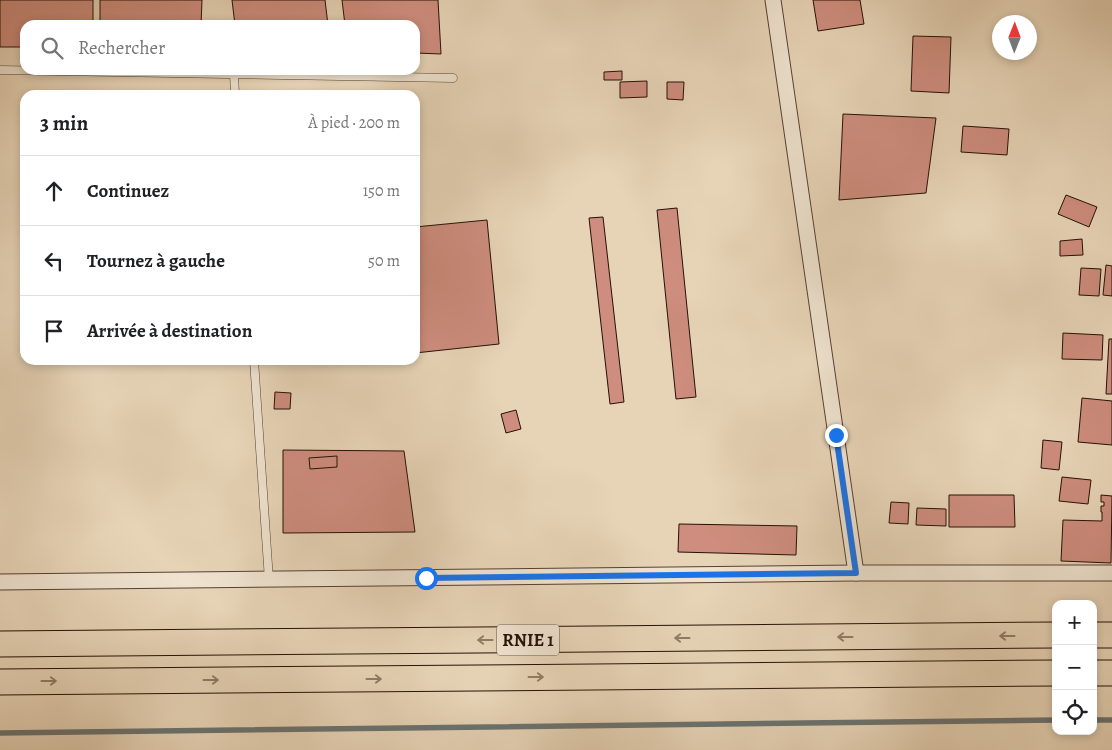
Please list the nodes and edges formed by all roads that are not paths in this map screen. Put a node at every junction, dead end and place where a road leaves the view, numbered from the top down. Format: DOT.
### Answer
graph roads {
  1 [pos="773,0"];
  2 [pos="0,70"];
  3 [pos="20,70"];
  4 [pos="234,75"];
  5 [pos="289,75"];
  6 [pos="453,78"];
  7 [pos="235,90"];
  8 [pos="254,365"];
  9 [pos="856,573"];
  10 [pos="1112,573"];
  11 [pos="269,580"];
  12 [pos="0,582"];
  13 [pos="1052,635"];
  14 [pos="1097,635"];
  15 [pos="1112,635"];
  16 [pos="0,644"];
  17 [pos="1052,673"];
  18 [pos="1097,673"];
  19 [pos="1112,673"];
  20 [pos="0,682"];
  1 -- 9 [label="street"];
  2 -- 3 [label="lane"];
  4 -- 7 [label="lane"];
  5 -- 6 [label="lane"];
  8 -- 11 [label="lane"];
  9 -- 10 [label="street"];
  9 -- 11 [label="street"];
  11 -- 12 [label="street"];
  13 -- 16 [label="highway, RNIE 1, one-way"];
  14 -- 15 [label="highway"];
  20 -- 17 [label="highway, RNIE 1, one-way"];
  18 -- 19 [label="highway"];
}
